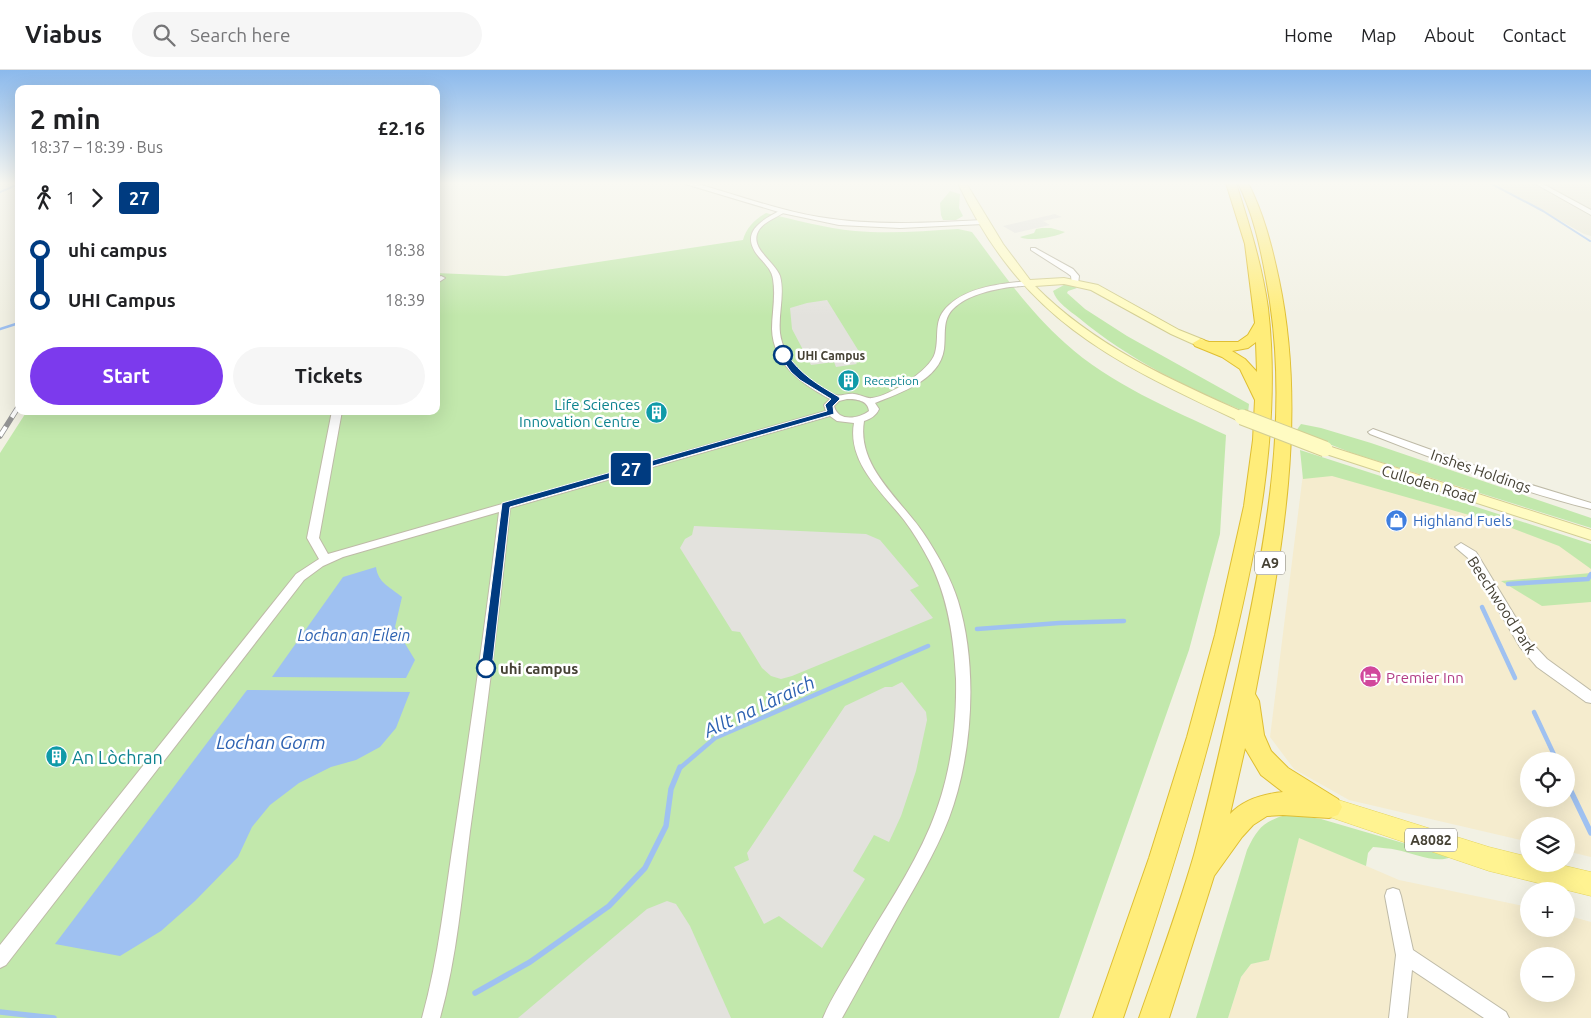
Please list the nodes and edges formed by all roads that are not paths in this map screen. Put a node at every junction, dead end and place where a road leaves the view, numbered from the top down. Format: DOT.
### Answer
graph roads {
  1 [pos="758,227"];
  2 [pos="986,227"];
  3 [pos="1246,227"];
  4 [pos="1260,227"];
  5 [pos="1033,249"];
  6 [pos="1075,282"];
  7 [pos="1028,283"];
  8 [pos="1262,323"];
  9 [pos="1200,343"];
  10 [pos="836,399"];
  11 [pos="870,402"];
  12 [pos="1252,412"];
  13 [pos="831,413"];
  14 [pos="336,415"];
  15 [pos="859,420"];
  16 [pos="1373,432"];
  17 [pos="505,506"];
  18 [pos="1591,506"];
  19 [pos="1591,535"];
  20 [pos="1461,547"];
  21 [pos="325,560"];
  22 [pos="1246,683"];
  23 [pos="1591,698"];
  24 [pos="1329,807"];
  25 [pos="1200,877"];
  26 [pos="1591,884"];
  27 [pos="1394,896"];
  28 [pos="1405,955"];
  29 [pos="0,959"];
  30 [pos="431,1018"];
  31 [pos="832,1018"];
  32 [pos="1108,1018"];
  33 [pos="1154,1018"];
  34 [pos="1398,1018"];
  35 [pos="1500,1018"];
  1 -- 10 [label="street"];
  2 -- 7 [label="main road, Culloden Road"];
  3 -- 8 [label="highway, A9"];
  4 -- 22 [label="highway, A9"];
  5 -- 6 [label="street"];
  6 -- 7 [label="main road"];
  6 -- 9 [label="main road"];
  7 -- 11 [label="street"];
  7 -- 12 [label="main road, Culloden Road"];
  8 -- 9 [label="highway"];
  8 -- 12 [label="highway, A9"];
  9 -- 12 [label="highway, A9"];
  10 -- 11 [label="street"];
  10 -- 13 [label="street"];
  11 -- 15 [label="street"];
  12 -- 19 [label="main road, Culloden Road, bridge"];
  12 -- 32 [label="highway, A9"];
  13 -- 15 [label="street"];
  13 -- 17 [label="street"];
  14 -- 21 [label="street"];
  15 -- 31 [label="street"];
  16 -- 18 [label="street, Inshes Holdings"];
  17 -- 21 [label="street"];
  17 -- 30 [label="street"];
  20 -- 23 [label="street, Beechwood Park"];
  21 -- 29 [label="street"];
  22 -- 24 [label="highway, A9"];
  22 -- 25 [label="highway, A9"];
  24 -- 25 [label="highway, A9"];
  24 -- 26 [label="main road, A8082"];
  25 -- 33 [label="highway, A9"];
  27 -- 28 [label="street"];
  28 -- 34 [label="street"];
  28 -- 35 [label="street"];
}
